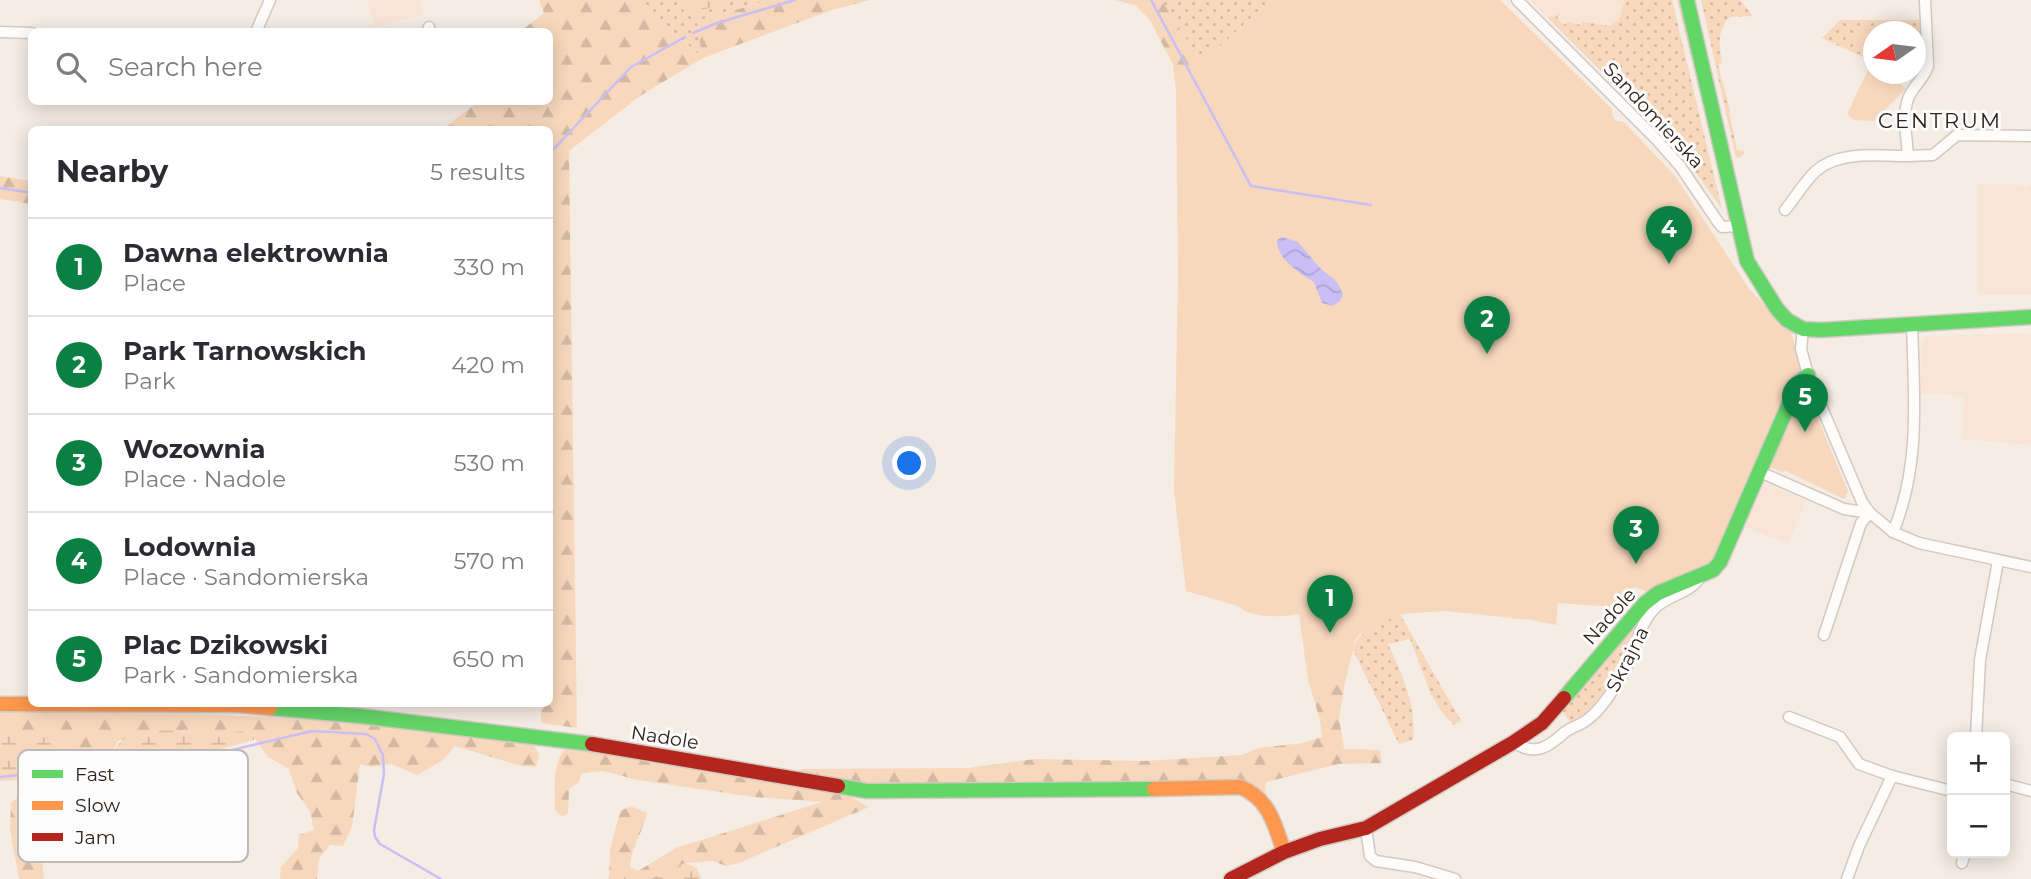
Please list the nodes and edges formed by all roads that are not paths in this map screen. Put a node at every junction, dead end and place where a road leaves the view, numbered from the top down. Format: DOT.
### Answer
graph roads {
  1 [pos="270,0"];
  2 [pos="1517,0"];
  3 [pos="1687,0"];
  4 [pos="1926,0"];
  5 [pos="258,28"];
  6 [pos="0,33"];
  7 [pos="28,33"];
  8 [pos="2031,136"];
  9 [pos="1908,156"];
  10 [pos="1785,211"];
  11 [pos="1739,226"];
  12 [pos="2031,317"];
  13 [pos="1912,324"];
  14 [pos="1803,329"];
  15 [pos="1808,375"];
  16 [pos="1760,472"];
  17 [pos="1870,513"];
  18 [pos="1893,532"];
  19 [pos="1998,561"];
  20 [pos="2031,567"];
  21 [pos="1701,576"];
  22 [pos="1824,635"];
  23 [pos="0,704"];
  24 [pos="28,704"];
  25 [pos="260,707"];
  26 [pos="1789,717"];
  27 [pos="1976,732"];
  28 [pos="1514,742"];
  29 [pos="1892,776"];
  30 [pos="2010,785"];
  31 [pos="1947,790"];
  32 [pos="2031,791"];
  33 [pos="1366,828"];
  34 [pos="1284,852"];
  35 [pos="1231,879"];
  36 [pos="1455,879"];
  37 [pos="1847,879"];
  1 -- 5 [label="street"];
  2 -- 11 [label="street, Sandomierska"];
  3 -- 11 [label="street"];
  4 -- 9 [label="street"];
  6 -- 7 [label="street"];
  8 -- 9 [label="street"];
  9 -- 10 [label="street"];
  11 -- 14 [label="street"];
  12 -- 13 [label="street"];
  13 -- 14 [label="street"];
  13 -- 18 [label="street"];
  14 -- 15 [label="street"];
  15 -- 16 [label="street, Nadole"];
  15 -- 17 [label="street"];
  16 -- 17 [label="street"];
  16 -- 21 [label="street, Nadole"];
  17 -- 18 [label="street"];
  17 -- 22 [label="street"];
  18 -- 19 [label="street"];
  19 -- 20 [label="street"];
  19 -- 27 [label="street"];
  21 -- 28 [label="street, Nadole"];
  21 -- 28 [label="street, Skrajna"];
  23 -- 24 [label="street, Nadole"];
  25 -- 34 [label="street, Nadole"];
  26 -- 29 [label="street"];
  28 -- 33 [label="street, Nadole"];
  29 -- 31 [label="street"];
  29 -- 37 [label="street"];
  30 -- 32 [label="street"];
  33 -- 34 [label="street, Nadole"];
  33 -- 36 [label="street"];
  34 -- 35 [label="street, Nadole"];
}
